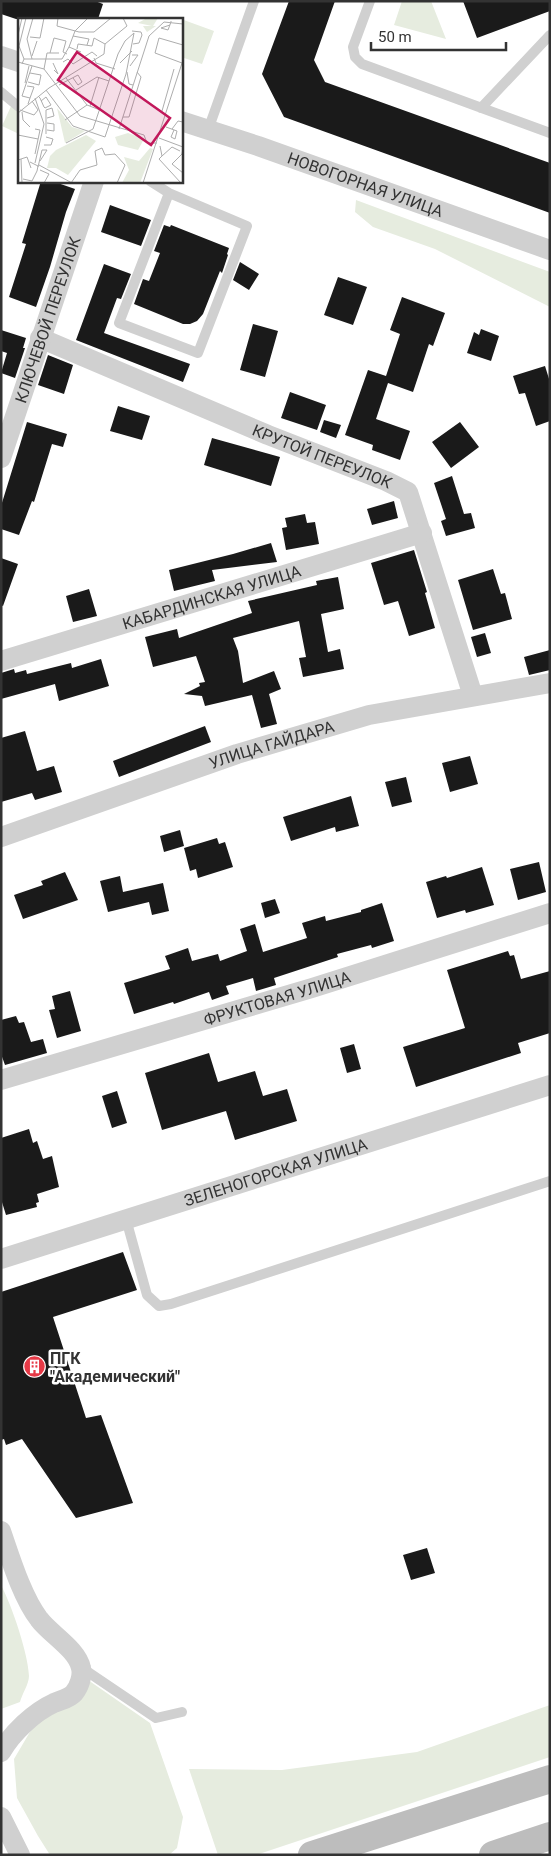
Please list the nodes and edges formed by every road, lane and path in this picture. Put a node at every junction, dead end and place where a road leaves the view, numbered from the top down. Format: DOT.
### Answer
graph roads {
  1 [pos="254,1"];
  2 [pos="370,1"];
  3 [pos="550,35"];
  4 [pos="1,56"];
  5 [pos="18,62"];
  6 [pos="1,92"];
  7 [pos="18,106"];
  8 [pos="481,108"];
  9 [pos="182,121"];
  10 [pos="208,130"];
  11 [pos="550,133"];
  12 [pos="94,182"];
  13 [pos="152,182"];
  14 [pos="169,193"];
  15 [pos="550,250"];
  16 [pos="40,338"];
  17 [pos="1,458"];
  18 [pos="422,533"];
  19 [pos="1,661"];
  20 [pos="550,683"];
  21 [pos="473,696"];
  22 [pos="1,837"];
  23 [pos="550,913"];
  24 [pos="1,1080"];
  25 [pos="550,1086"];
  26 [pos="550,1181"];
  27 [pos="126,1219"];
  28 [pos="1,1259"];
  29 [pos="1,1531"];
  30 [pos="81,1668"];
  31 [pos="182,1712"];
  32 [pos="1,1752"];
  33 [pos="550,1779"];
  34 [pos="1,1817"];
  35 [pos="550,1836"];
  36 [pos="20,1855"];
  37 [pos="312,1855"];
  38 [pos="493,1855"];
  1 -- 10 [label="lane"];
  2 -- 8 [label="lane"];
  3 -- 8 [label="lane"];
  4 -- 5 [label="street"];
  6 -- 7 [label="lane"];
  8 -- 11 [label="lane"];
  9 -- 10 [label="street, НОВОГОРНАЯ УЛИЦА"];
  10 -- 15 [label="street, НОВОГОРНАЯ УЛИЦА"];
  12 -- 16 [label="street, КЛЮЧЕВОЙ ПЕРЕУЛОК"];
  13 -- 14 [label="lane"];
  14 -- 14 [label="lane"];
  16 -- 17 [label="street, КЛЮЧЕВОЙ ПЕРЕУЛОК"];
  16 -- 18 [label="street, КРУТОЙ ПЕРЕУЛОК"];
  18 -- 19 [label="street, КАБАРДИНСКАЯ УЛИЦА"];
  18 -- 21 [label="street, КРУТОЙ ПЕРЕУЛОК"];
  20 -- 21 [label="street, УЛИЦА ГАЙДАРА"];
  21 -- 22 [label="street, УЛИЦА ГАЙДАРА"];
  23 -- 24 [label="street, ФРУКТОВАЯ УЛИЦА"];
  25 -- 27 [label="street, ЗЕЛЕНОГОРСКАЯ УЛИЦА"];
  26 -- 27 [label="lane"];
  27 -- 28 [label="street, ЗЕЛЕНОГОРСКАЯ УЛИЦА"];
  29 -- 30 [label="street"];
  30 -- 31 [label="lane"];
  30 -- 32 [label="street"];
  33 -- 37 [label="main road"];
  34 -- 36 [label="street"];
  35 -- 38 [label="main road"];
}
